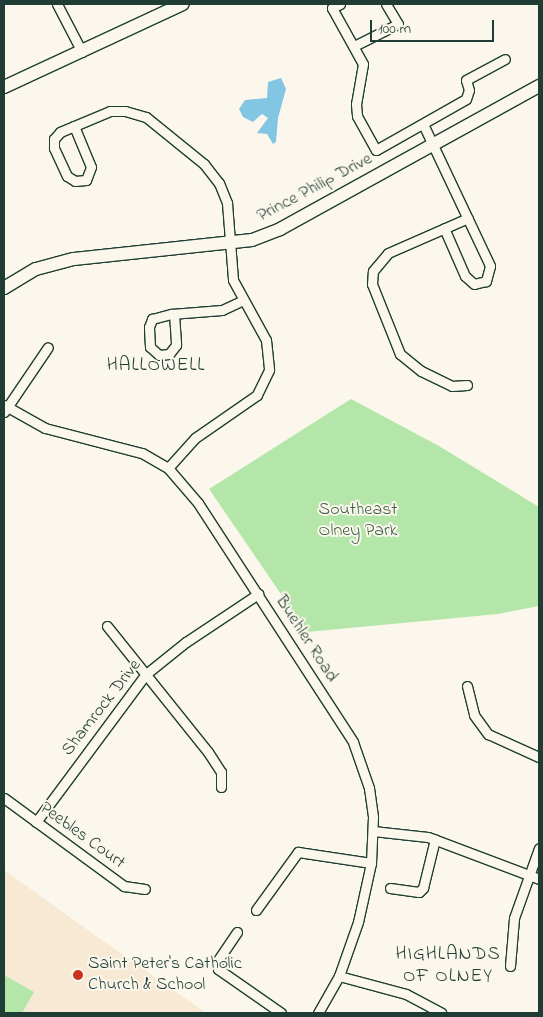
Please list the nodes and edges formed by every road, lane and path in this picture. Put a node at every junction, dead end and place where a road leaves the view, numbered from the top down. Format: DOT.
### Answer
graph roads {
  1 [pos="57,4"];
  2 [pos="183,4"];
  3 [pos="340,4"];
  4 [pos="386,4"];
  5 [pos="354,46"];
  6 [pos="82,52"];
  7 [pos="505,59"];
  8 [pos="539,86"];
  9 [pos="4,87"];
  10 [pos="423,124"];
  11 [pos="74,126"];
  12 [pos="434,142"];
  13 [pos="468,218"];
  14 [pos="444,228"];
  15 [pos="229,244"];
  16 [pos="4,288"];
  17 [pos="243,300"];
  18 [pos="174,314"];
  19 [pos="48,347"];
  20 [pos="467,385"];
  21 [pos="5,408"];
  22 [pos="168,468"];
  23 [pos="258,594"];
  24 [pos="107,626"];
  25 [pos="146,674"];
  26 [pos="467,686"];
  27 [pos="539,756"];
  28 [pos="221,787"];
  29 [pos="4,798"];
  30 [pos="36,822"];
  31 [pos="373,831"];
  32 [pos="435,839"];
  33 [pos="539,848"];
  34 [pos="371,863"];
  35 [pos="529,874"];
  36 [pos="539,879"];
  37 [pos="390,888"];
  38 [pos="145,889"];
  39 [pos="256,910"];
  40 [pos="238,932"];
  41 [pos="510,966"];
  42 [pos="339,976"];
  43 [pos="281,1013"];
  44 [pos="318,1013"];
  45 [pos="441,1013"];
  1 -- 6 [label="street"];
  2 -- 6 [label="street"];
  3 -- 5 [label="street"];
  4 -- 5 [label="street"];
  5 -- 10 [label="street"];
  6 -- 9 [label="street"];
  7 -- 10 [label="street"];
  8 -- 12 [label="street, Prince Philip Drive"];
  10 -- 12 [label="street"];
  11 -- 11 [label="street"];
  11 -- 15 [label="street"];
  12 -- 13 [label="street"];
  12 -- 15 [label="street, Prince Philip Drive"];
  13 -- 14 [label="street"];
  13 -- 14 [label="street"];
  14 -- 20 [label="street"];
  15 -- 16 [label="street, Prince Philip Drive"];
  15 -- 17 [label="street"];
  17 -- 18 [label="street"];
  17 -- 22 [label="street"];
  18 -- 18 [label="street"];
  19 -- 21 [label="street"];
  21 -- 22 [label="street, Buehler Road"];
  22 -- 23 [label="street, Buehler Road"];
  23 -- 25 [label="street, Shamrock Drive"];
  23 -- 31 [label="street, Buehler Road"];
  24 -- 25 [label="street"];
  25 -- 28 [label="street"];
  25 -- 30 [label="street, Shamrock Drive"];
  26 -- 27 [label="street"];
  29 -- 30 [label="street, Peebles Court"];
  30 -- 38 [label="street, Peebles Court"];
  31 -- 32 [label="street"];
  31 -- 34 [label="street, Buehler Road"];
  32 -- 35 [label="street"];
  32 -- 37 [label="street"];
  33 -- 35 [label="street"];
  34 -- 39 [label="street"];
  34 -- 42 [label="street, Buehler Road"];
  35 -- 36 [label="street"];
  35 -- 41 [label="street"];
  40 -- 43 [label="street"];
  42 -- 44 [label="street, Buehler Road"];
  42 -- 45 [label="street"];
}
